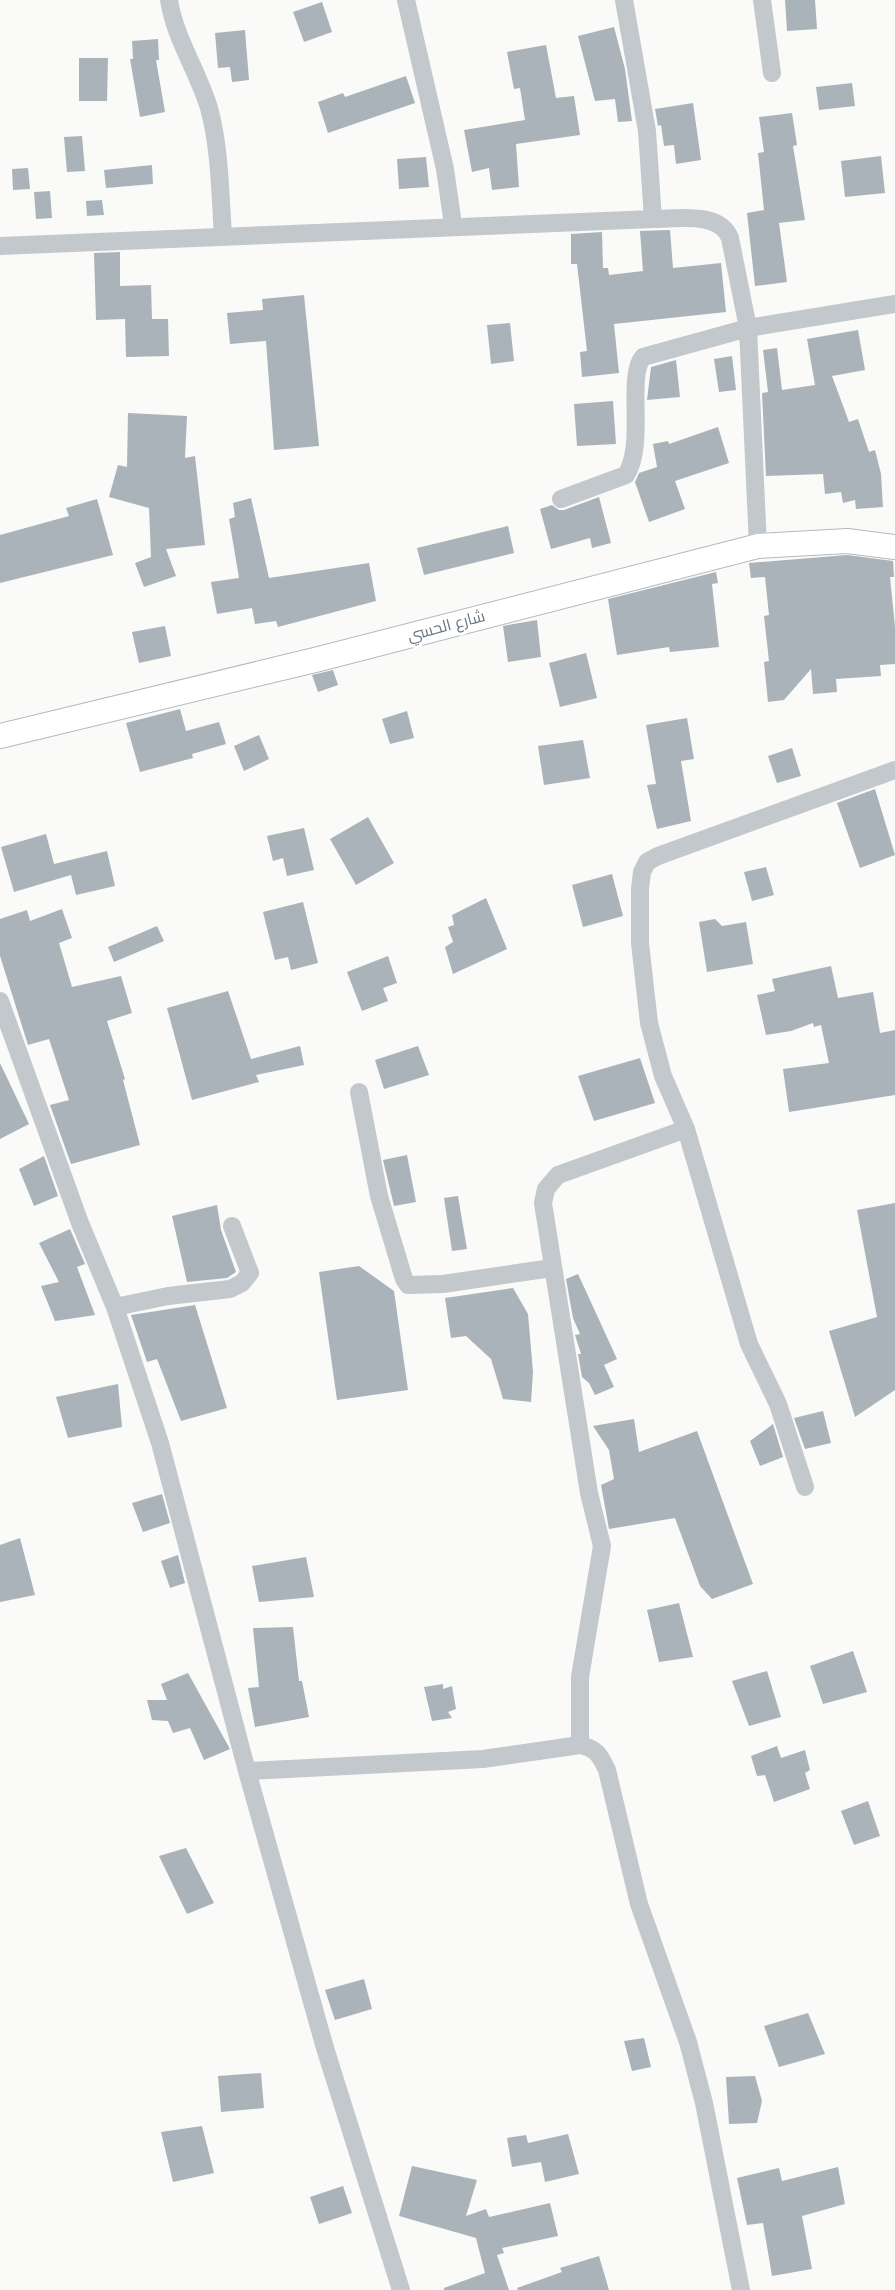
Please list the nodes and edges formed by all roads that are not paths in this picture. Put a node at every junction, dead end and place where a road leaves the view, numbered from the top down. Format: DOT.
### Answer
graph roads {
  1 [pos="169,0"];
  2 [pos="406,0"];
  3 [pos="624,0"];
  4 [pos="762,0"];
  5 [pos="772,73"];
  6 [pos="653,219"];
  7 [pos="453,225"];
  8 [pos="223,235"];
  9 [pos="0,246"];
  10 [pos="895,303"];
  11 [pos="748,328"];
  12 [pos="561,499"];
  13 [pos="758,546"];
  14 [pos="895,547"];
  15 [pos="0,736"];
  16 [pos="895,770"];
  17 [pos="0,1001"];
  18 [pos="359,1092"];
  19 [pos="686,1129"];
  20 [pos="232,1226"];
  21 [pos="552,1268"];
  22 [pos="115,1307"];
  23 [pos="805,1487"];
  24 [pos="580,1745"];
  25 [pos="247,1771"];
  26 [pos="401,2290"];
  27 [pos="741,2290"];
  1 -- 8 [label="street"];
  2 -- 7 [label="street"];
  3 -- 6 [label="street"];
  4 -- 5 [label="street"];
  6 -- 7 [label="street"];
  6 -- 11 [label="street"];
  7 -- 8 [label="street"];
  8 -- 9 [label="street"];
  10 -- 11 [label="street"];
  11 -- 12 [label="street"];
  11 -- 13 [label="street"];
  13 -- 14 [label="street, شارع الحسي"];
  13 -- 15 [label="street, شارع الحسي"];
  16 -- 19 [label="street"];
  17 -- 22 [label="street"];
  18 -- 21 [label="street"];
  19 -- 21 [label="street"];
  19 -- 23 [label="street"];
  20 -- 22 [label="street"];
  21 -- 24 [label="street"];
  22 -- 25 [label="street"];
  24 -- 25 [label="street"];
  24 -- 27 [label="street"];
  25 -- 26 [label="street"];
}
